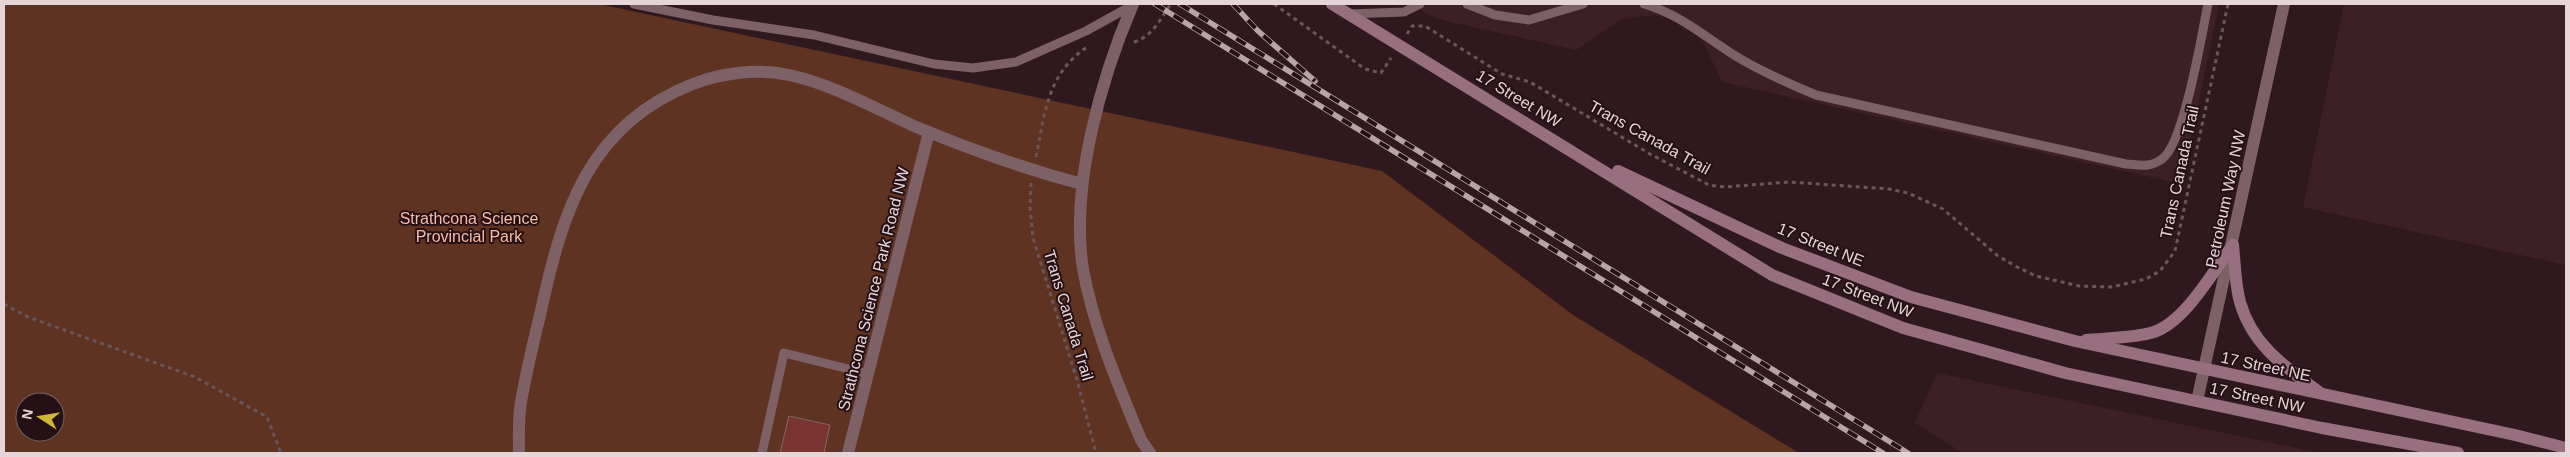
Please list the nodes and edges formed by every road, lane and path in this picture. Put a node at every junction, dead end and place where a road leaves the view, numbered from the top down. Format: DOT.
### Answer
graph roads {
  1 [pos="634,4"];
  2 [pos="1133,4"];
  3 [pos="1171,4"];
  4 [pos="1274,4"];
  5 [pos="1332,4"];
  6 [pos="1420,4"];
  7 [pos="1468,4"];
  8 [pos="1583,4"];
  9 [pos="1644,4"];
  10 [pos="2208,4"];
  11 [pos="2228,4"];
  12 [pos="2284,4"];
  13 [pos="1348,14"];
  14 [pos="1412,26"];
  15 [pos="1130,43"];
  16 [pos="1090,44"];
  17 [pos="1387,63"];
  18 [pos="929,132"];
  19 [pos="1566,146"];
  20 [pos="1035,163"];
  21 [pos="1031,182"];
  22 [pos="1082,184"];
  23 [pos="2232,245"];
  24 [pos="4,304"];
  25 [pos="2075,342"];
  26 [pos="2203,370"];
  27 [pos="868,374"];
  28 [pos="2323,394"];
  29 [pos="2197,401"];
  30 [pos="2566,448"];
  31 [pos="281,453"];
  32 [pos="519,453"];
  33 [pos="762,453"];
  34 [pos="848,453"];
  35 [pos="1096,453"];
  36 [pos="1150,453"];
  37 [pos="2458,453"];
  1 -- 2 [label="lane"];
  2 -- 22 [label="street"];
  3 -- 15 [label="path"];
  4 -- 17 [label="path"];
  5 -- 13 [label="main road, 17 Street NW"];
  6 -- 13 [label="lane"];
  7 -- 8 [label="lane"];
  9 -- 10 [label="lane"];
  11 -- 14 [label="path, Trans Canada Trail"];
  12 -- 23 [label="street, Petroleum Way NW"];
  13 -- 19 [label="main road, 17 Street NW"];
  16 -- 20 [label="path"];
  18 -- 22 [label="street"];
  18 -- 27 [label="street, Strathcona Science Park Road NW"];
  18 -- 32 [label="street"];
  19 -- 25 [label="main road, 17 Street NE"];
  19 -- 29 [label="main road, 17 Street NW"];
  21 -- 35 [label="path, Trans Canada Trail"];
  22 -- 36 [label="street"];
  23 -- 25 [label="main road"];
  23 -- 26 [label="street, Petroleum Way NW"];
  23 -- 28 [label="main road"];
  24 -- 31 [label="path"];
  25 -- 26 [label="main road, 17 Street NW"];
  26 -- 28 [label="main road, 17 Street NE"];
  26 -- 29 [label="street, Petroleum Way NW"];
  27 -- 33 [label="lane"];
  27 -- 34 [label="street, Strathcona Science Park Road NW"];
  28 -- 30 [label="main road, 17 Street NW"];
  29 -- 37 [label="main road, 17 Street NW"];
}
